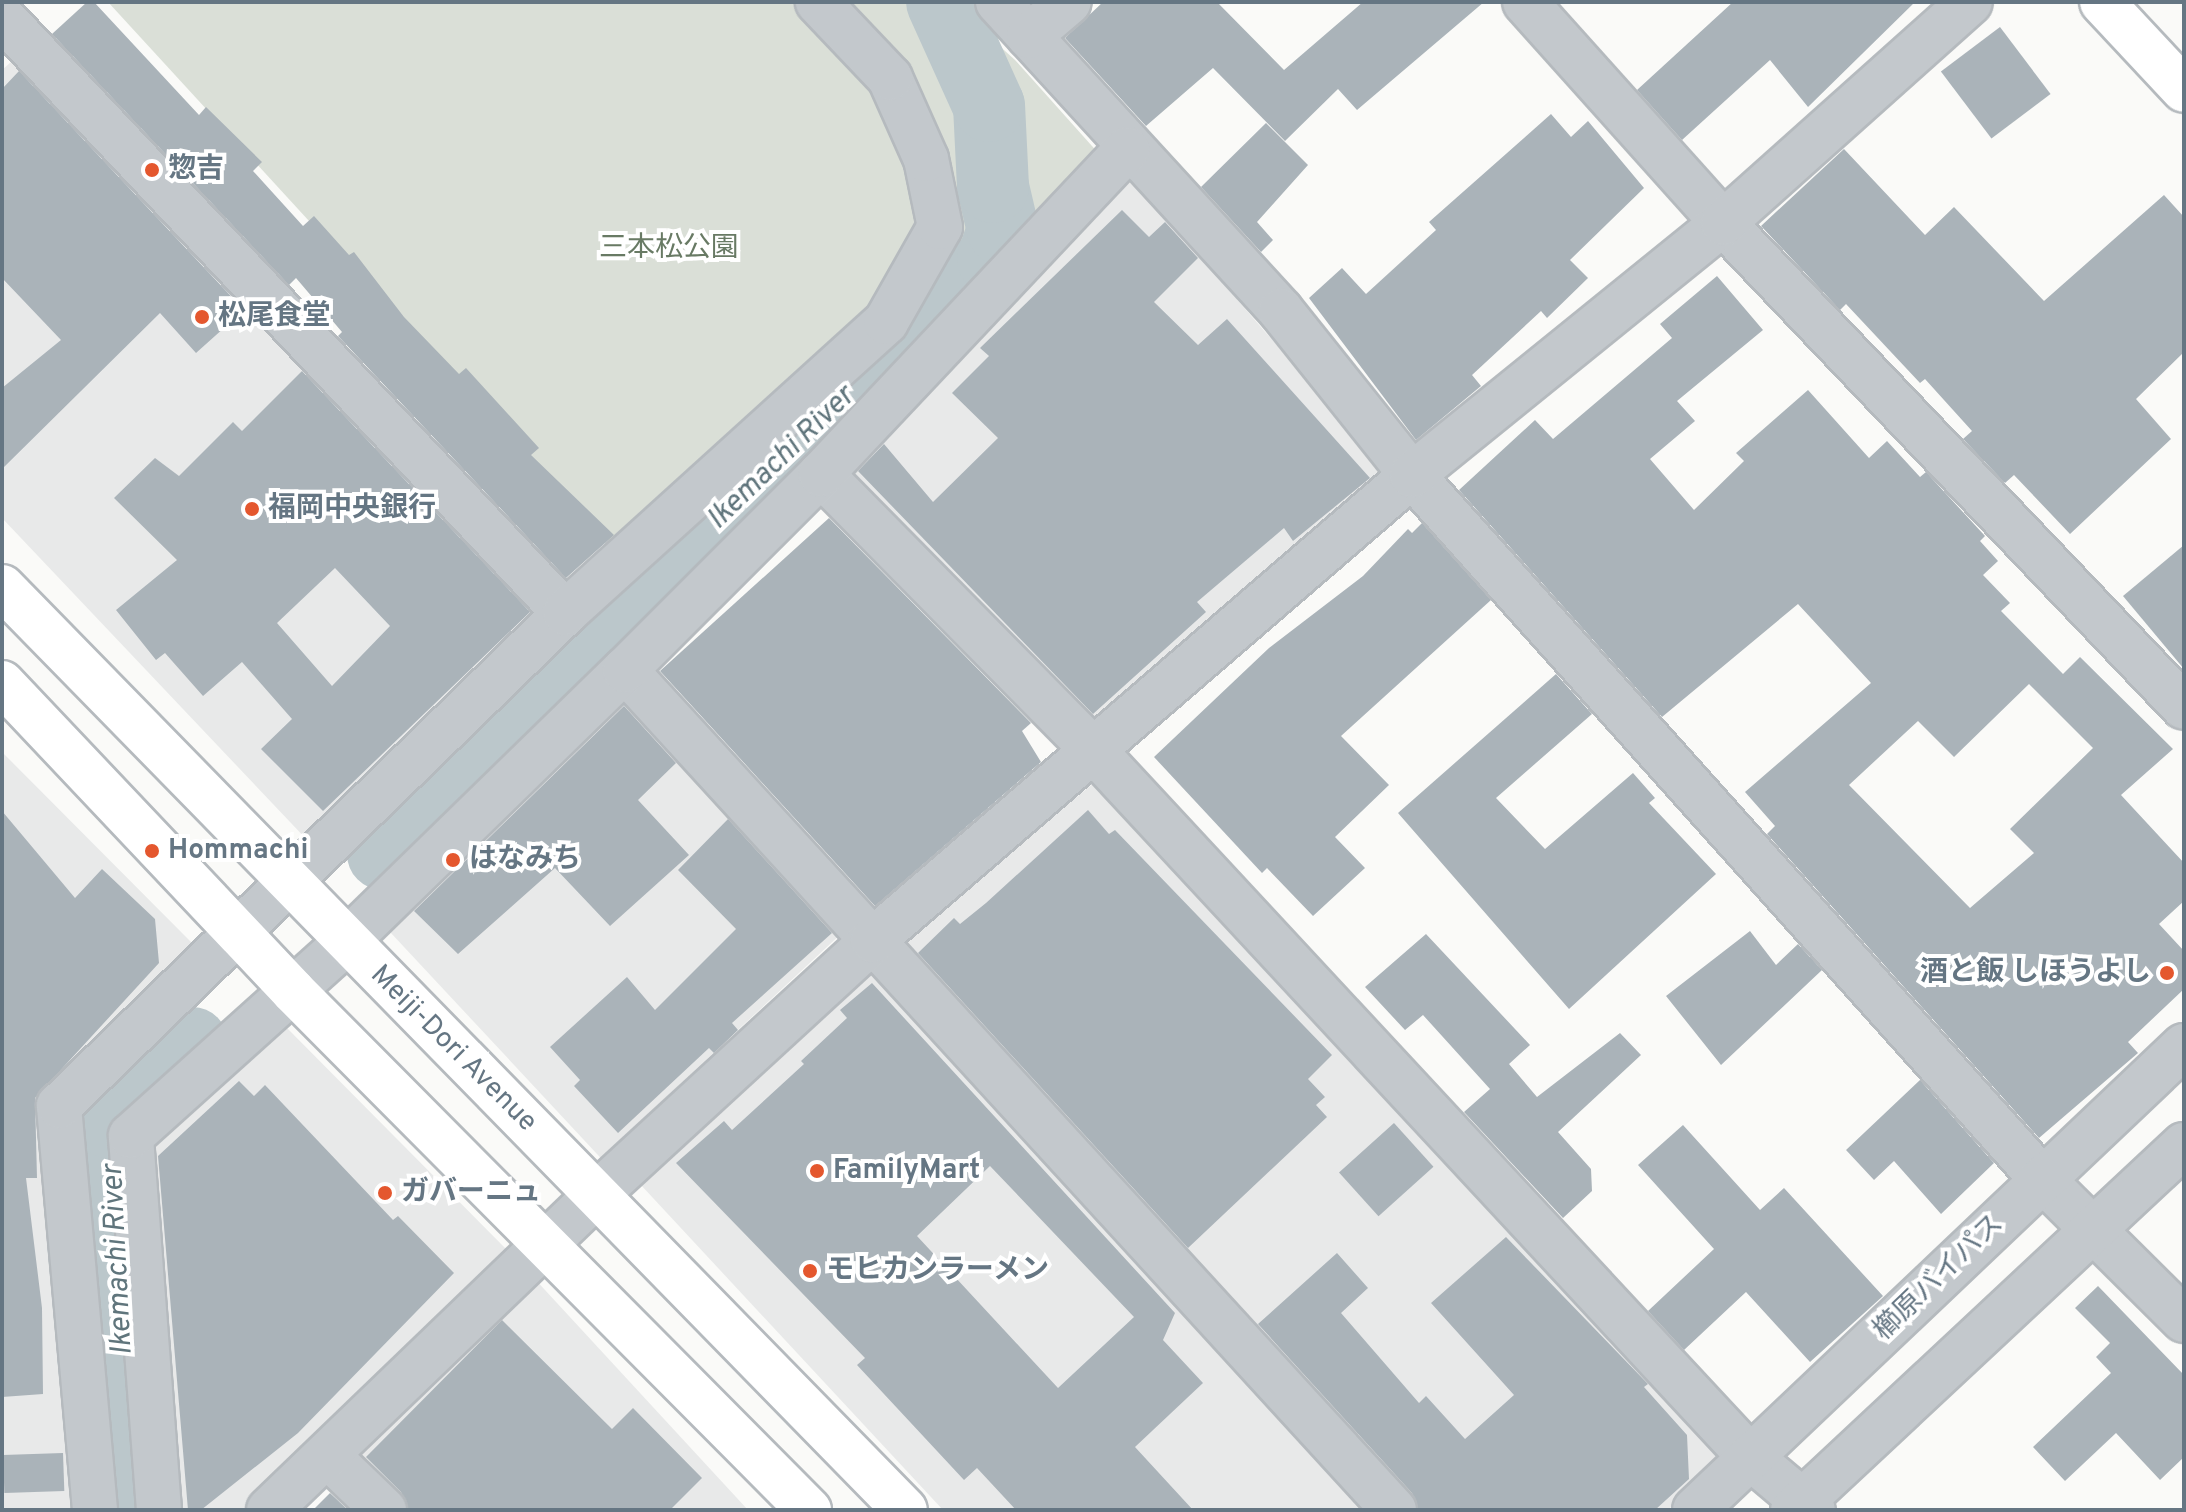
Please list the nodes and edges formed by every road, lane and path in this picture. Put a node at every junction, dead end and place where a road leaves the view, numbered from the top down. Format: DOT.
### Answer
graph roads {
  1 [pos="818,2"];
  2 [pos="998,2"];
  3 [pos="1069,2"];
  4 [pos="1525,2"];
  5 [pos="1970,2"];
  6 [pos="2102,2"];
  7 [pos="2,17"];
  8 [pos="1029,36"];
  9 [pos="2184,90"];
  10 [pos="1127,149"];
  11 [pos="1723,223"];
  12 [pos="821,474"];
  13 [pos="1412,475"];
  14 [pos="2,587"];
  15 [pos="565,613"];
  16 [pos="625,670"];
  17 [pos="2,683"];
  18 [pos="2184,707"];
  19 [pos="1096,753"];
  20 [pos="289,883"];
  21 [pos="240,931"];
  22 [pos="873,940"];
  23 [pos="345,943"];
  24 [pos="293,991"];
  25 [pos="2184,1046"];
  26 [pos="2184,1145"];
  27 [pos="2042,1179"];
  28 [pos="598,1193"];
  29 [pos="2096,1228"];
  30 [pos="547,1242"];
  31 [pos="2184,1320"];
  32 [pos="824,1426"];
  33 [pos="328,1456"];
  34 [pos="1750,1457"];
  35 [pos="776,1476"];
  36 [pos="1804,1507"];
  37 [pos="95,1510"];
  38 [pos="159,1510"];
  39 [pos="269,1510"];
  40 [pos="384,1510"];
  41 [pos="809,1510"];
  42 [pos="905,1510"];
  43 [pos="1394,1510"];
  44 [pos="1695,1510"];
  1 -- 15 [label="street"];
  2 -- 8 [label="street"];
  3 -- 8 [label="street"];
  4 -- 11 [label="street"];
  5 -- 11 [label="street"];
  6 -- 9 [label="main road"];
  7 -- 15 [label="street"];
  8 -- 10 [label="street"];
  10 -- 12 [label="street"];
  10 -- 13 [label="street"];
  11 -- 13 [label="street"];
  11 -- 18 [label="street"];
  12 -- 16 [label="street"];
  12 -- 19 [label="street"];
  13 -- 19 [label="street"];
  13 -- 27 [label="street"];
  14 -- 20 [label="main road, Meiji-Dori Avenue"];
  15 -- 20 [label="street"];
  16 -- 22 [label="street"];
  16 -- 23 [label="street"];
  17 -- 21 [label="main road"];
  19 -- 22 [label="street"];
  19 -- 34 [label="street"];
  20 -- 21 [label="street"];
  20 -- 23 [label="main road, Meiji-Dori Avenue"];
  21 -- 24 [label="main road"];
  21 -- 37 [label="street"];
  22 -- 28 [label="street"];
  22 -- 43 [label="street"];
  23 -- 24 [label="street"];
  23 -- 28 [label="main road, Meiji-Dori Avenue"];
  24 -- 30 [label="main road"];
  24 -- 38 [label="street"];
  25 -- 27 [label="street, 櫛原バイパス"];
  26 -- 29 [label="street"];
  27 -- 29 [label="street"];
  27 -- 34 [label="street, 櫛原バイパス"];
  28 -- 30 [label="street"];
  28 -- 32 [label="main road, Meiji-Dori Avenue"];
  29 -- 31 [label="street"];
  29 -- 36 [label="street"];
  30 -- 33 [label="street"];
  30 -- 35 [label="main road"];
  32 -- 35 [label="main road"];
  32 -- 42 [label="main road, Meiji-Dori Avenue"];
  33 -- 39 [label="street"];
  33 -- 40 [label="street"];
  34 -- 36 [label="street"];
  34 -- 44 [label="street, 櫛原バイパス"];
  35 -- 41 [label="main road"];
}
